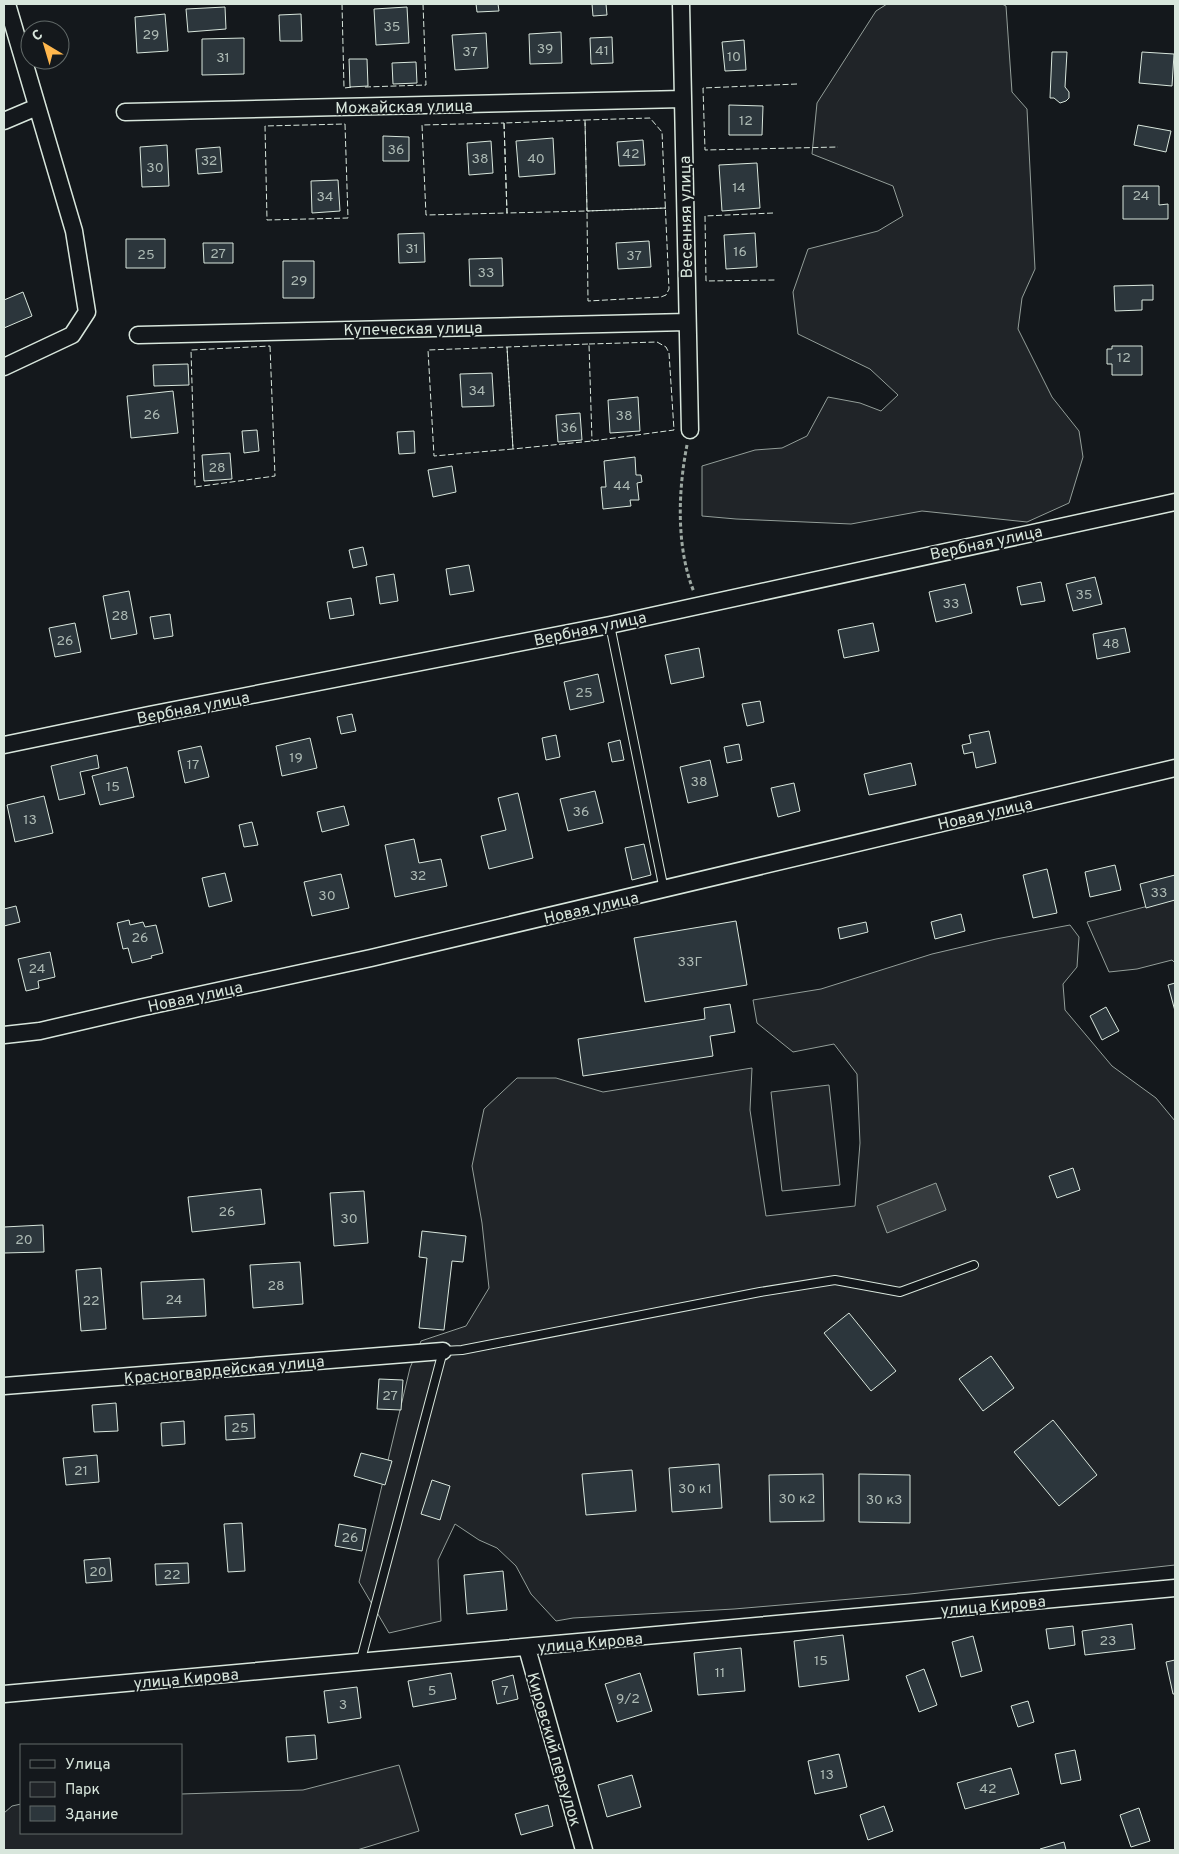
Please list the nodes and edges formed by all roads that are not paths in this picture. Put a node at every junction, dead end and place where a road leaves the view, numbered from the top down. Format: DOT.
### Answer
graph roads {
  1 [pos="7,4"];
  2 [pos="681,4"];
  3 [pos="683,99"];
  4 [pos="37,107"];
  5 [pos="125,112"];
  6 [pos="4,121"];
  7 [pos="687,322"];
  8 [pos="138,335"];
  9 [pos="4,367"];
  10 [pos="690,430"];
  11 [pos="1175,502"];
  12 [pos="610,624"];
  13 [pos="4,745"];
  14 [pos="1175,768"];
  15 [pos="664,890"];
  16 [pos="4,1035"];
  17 [pos="974,1265"];
  18 [pos="444,1351"];
  19 [pos="4,1386"];
  20 [pos="1175,1588"];
  21 [pos="527,1648"];
  22 [pos="360,1663"];
  23 [pos="4,1694"];
  24 [pos="584,1850"];
  1 -- 4 [label="street"];
  2 -- 3 [label="street, Весенняя улица"];
  3 -- 5 [label="street, Можайская улица"];
  3 -- 7 [label="street, Весенняя улица"];
  4 -- 6 [label="street"];
  4 -- 9 [label="street"];
  7 -- 8 [label="street, Купеческая улица"];
  7 -- 10 [label="street, Весенняя улица"];
  11 -- 12 [label="street, Вербная улица"];
  12 -- 13 [label="street, Вербная улица"];
  12 -- 15 [label="lane"];
  14 -- 15 [label="street, Новая улица"];
  15 -- 16 [label="street, Новая улица"];
  17 -- 18 [label="lane"];
  18 -- 19 [label="street, Красногвардейская улица"];
  18 -- 22 [label="lane"];
  20 -- 21 [label="street, улица Кирова"];
  21 -- 22 [label="street, улица Кирова"];
  21 -- 24 [label="street, Кировский переулок"];
  22 -- 23 [label="street, улица Кирова"];
}
